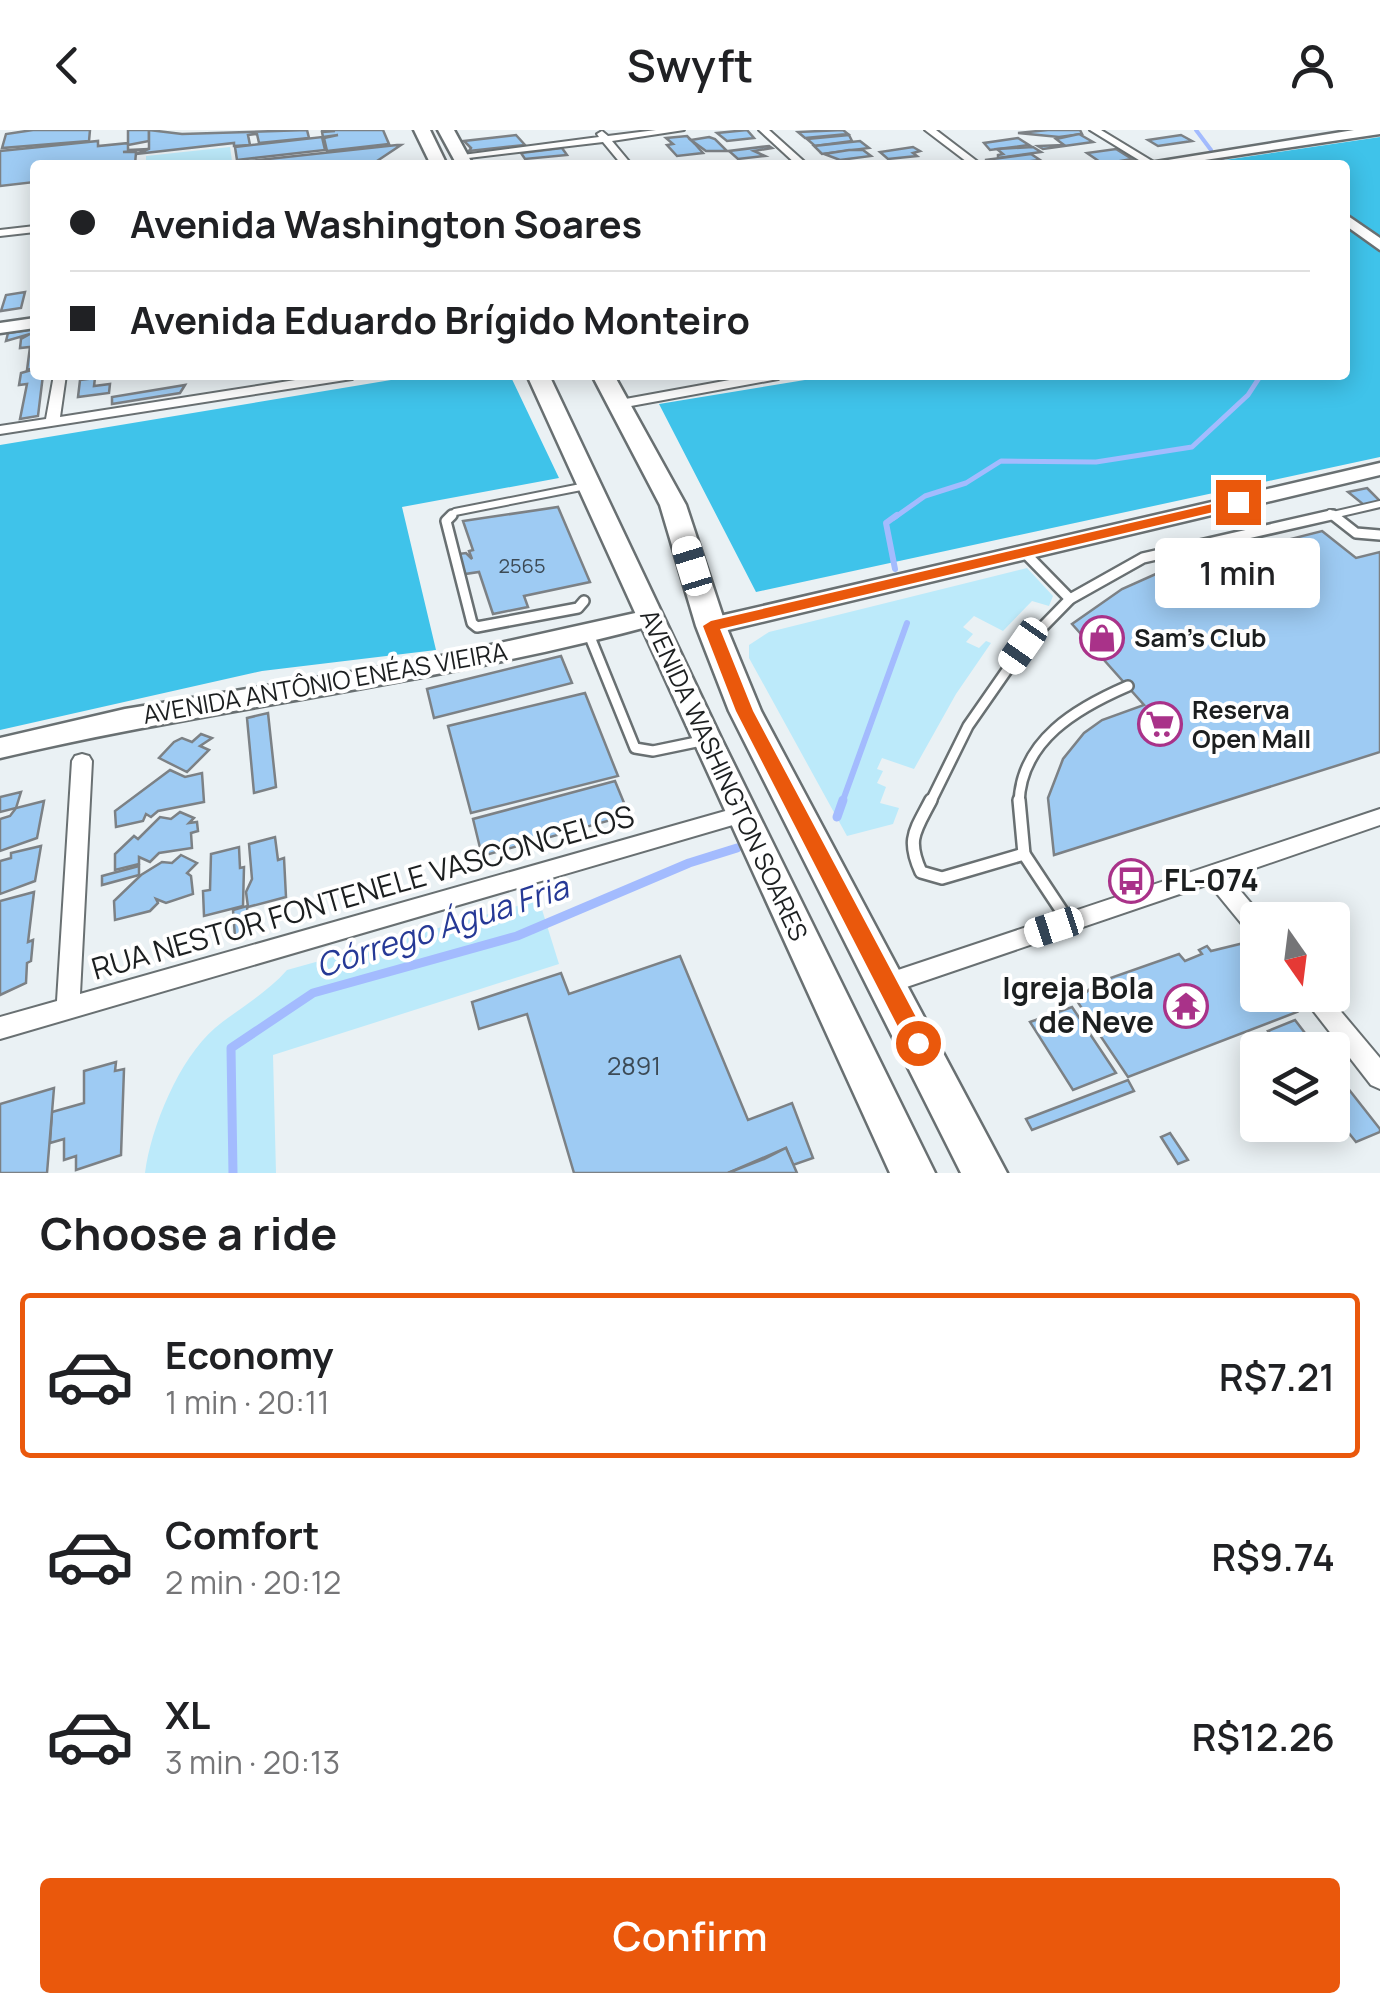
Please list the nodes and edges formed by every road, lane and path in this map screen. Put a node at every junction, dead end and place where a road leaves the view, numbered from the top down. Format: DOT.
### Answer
graph roads {
  1 [pos="422,130"];
  2 [pos="446,130"];
  3 [pos="679,130"];
  4 [pos="764,130"];
  5 [pos="930,130"];
  6 [pos="1095,130"];
  7 [pos="1289,130"];
  8 [pos="1380,130"];
  9 [pos="602,134"];
  10 [pos="1310,141"];
  11 [pos="1256,149"];
  12 [pos="437,160"];
  13 [pos="462,160"];
  14 [pos="468,160"];
  15 [pos="623,160"];
  16 [pos="797,160"];
  17 [pos="970,160"];
  18 [pos="1145,160"];
  19 [pos="1180,160"];
  20 [pos="1270,160"];
  21 [pos="1350,222"];
  22 [pos="30,230"];
  23 [pos="0,233"];
  24 [pos="1380,245"];
  25 [pos="30,324"];
  26 [pos="0,328"];
  27 [pos="59,380"];
  28 [pos="319,380"];
  29 [pos="540,380"];
  30 [pos="606,380"];
  31 [pos="751,380"];
  32 [pos="620,404"];
  33 [pos="52,421"];
  34 [pos="0,430"];
  35 [pos="1380,469"];
  36 [pos="589,486"];
  37 [pos="1380,504"];
  38 [pos="1329,512"];
  39 [pos="1380,535"];
  40 [pos="1025,553"];
  41 [pos="1070,599"];
  42 [pos="584,601"];
  43 [pos="649,618"];
  44 [pos="576,626"];
  45 [pos="711,626"];
  46 [pos="1128,686"];
  47 [pos="706,740"];
  48 [pos="0,748"];
  49 [pos="82,761"];
  50 [pos="743,814"];
  51 [pos="1380,818"];
  52 [pos="1024,854"];
  53 [pos="1214,873"];
  54 [pos="1240,905"];
  55 [pos="1069,922"];
  56 [pos="886,984"];
  57 [pos="68,1009"];
  58 [pos="1327,1012"];
  59 [pos="0,1028"];
  60 [pos="1380,1077"];
  61 [pos="913,1173"];
  62 [pos="984,1173"];
  1 -- 12 [label="highway"];
  2 -- 13 [label="highway"];
  3 -- 9 [label="street"];
  4 -- 16 [label="street"];
  5 -- 17 [label="street"];
  6 -- 18 [label="street"];
  7 -- 10 [label="street"];
  8 -- 10 [label="street"];
  9 -- 14 [label="street"];
  9 -- 15 [label="street"];
  10 -- 11 [label="street"];
  11 -- 19 [label="street"];
  11 -- 20 [label="street"];
  21 -- 24 [label="street"];
  22 -- 23 [label="street"];
  25 -- 26 [label="street"];
  27 -- 33 [label="street"];
  28 -- 33 [label="street"];
  29 -- 36 [label="highway, AVENIDA WASHINGTON SOARES"];
  30 -- 32 [label="highway, AVENIDA WASHINGTON SOARES"];
  31 -- 32 [label="street"];
  32 -- 45 [label="highway, AVENIDA WASHINGTON SOARES"];
  33 -- 34 [label="street"];
  35 -- 40 [label="street"];
  36 -- 43 [label="highway, AVENIDA WASHINGTON SOARES"];
  36 -- 44 [label="lane"];
  37 -- 38 [label="lane"];
  38 -- 39 [label="lane"];
  38 -- 41 [label="lane"];
  40 -- 41 [label="lane"];
  40 -- 45 [label="street"];
  41 -- 52 [label="lane"];
  42 -- 44 [label="lane"];
  43 -- 44 [label="street, AVENIDA ANTÔNIO ENÉAS VIEIRA"];
  43 -- 47 [label="highway, AVENIDA WASHINGTON SOARES"];
  44 -- 47 [label="lane"];
  44 -- 48 [label="street, AVENIDA ANTÔNIO ENÉAS VIEIRA"];
  45 -- 56 [label="highway, AVENIDA WASHINGTON SOARES"];
  46 -- 52 [label="lane"];
  47 -- 50 [label="highway, AVENIDA WASHINGTON SOARES"];
  49 -- 57 [label="street"];
  50 -- 57 [label="street, RUA NESTOR FONTENELE VASCONCELOS"];
  50 -- 61 [label="highway, AVENIDA WASHINGTON SOARES"];
  51 -- 53 [label="street"];
  52 -- 55 [label="lane"];
  53 -- 54 [label="street"];
  53 -- 55 [label="street"];
  55 -- 56 [label="street"];
  56 -- 62 [label="highway, AVENIDA WASHINGTON SOARES"];
  57 -- 59 [label="street, RUA NESTOR FONTENELE VASCONCELOS"];
  58 -- 60 [label="street"];
}
